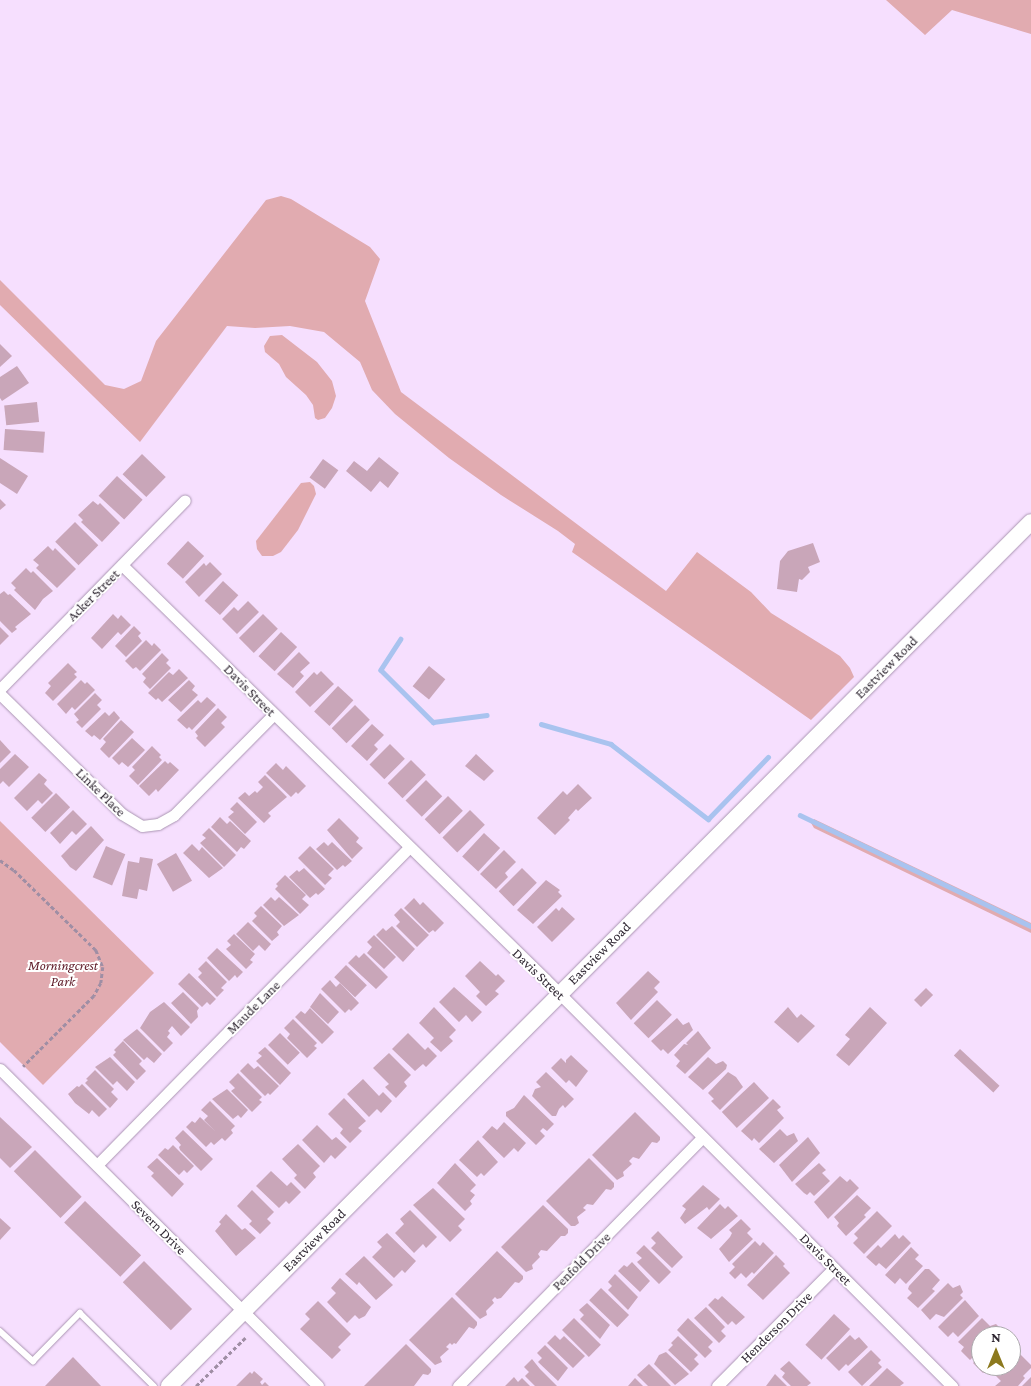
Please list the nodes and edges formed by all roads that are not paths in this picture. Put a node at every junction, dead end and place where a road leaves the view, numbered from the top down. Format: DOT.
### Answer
graph roads {
  1 [pos="185,500"];
  2 [pos="1031,522"];
  3 [pos="122,565"];
  4 [pos="0,689"];
  5 [pos="0,694"];
  6 [pos="274,714"];
  7 [pos="409,848"];
  8 [pos="559,993"];
  9 [pos="0,1069"];
  10 [pos="703,1137"];
  11 [pos="97,1165"];
  12 [pos="834,1268"];
  13 [pos="243,1311"];
  14 [pos="0,1330"];
  15 [pos="154,1386"];
  16 [pos="169,1386"];
  17 [pos="318,1386"];
  18 [pos="458,1386"];
  19 [pos="717,1386"];
  20 [pos="952,1386"];
  1 -- 3 [label="street, Acker Street"];
  2 -- 8 [label="street, Eastview Road"];
  3 -- 4 [label="street, Acker Street"];
  3 -- 6 [label="street, Davis Street"];
  5 -- 6 [label="street, Linke Place"];
  6 -- 7 [label="street, Davis Street"];
  7 -- 8 [label="street, Davis Street"];
  7 -- 11 [label="street, Maude Lane"];
  8 -- 10 [label="street, Davis Street"];
  8 -- 13 [label="street, Eastview Road"];
  9 -- 11 [label="street, Severn Drive"];
  10 -- 12 [label="street, Davis Street"];
  10 -- 18 [label="street, Penfold Drive"];
  11 -- 13 [label="street, Severn Drive"];
  12 -- 19 [label="street, Henderson Drive"];
  12 -- 20 [label="street, Davis Street"];
  13 -- 16 [label="street, Eastview Road"];
  13 -- 17 [label="street, Severn Drive"];
  14 -- 15 [label="lane"];
}
